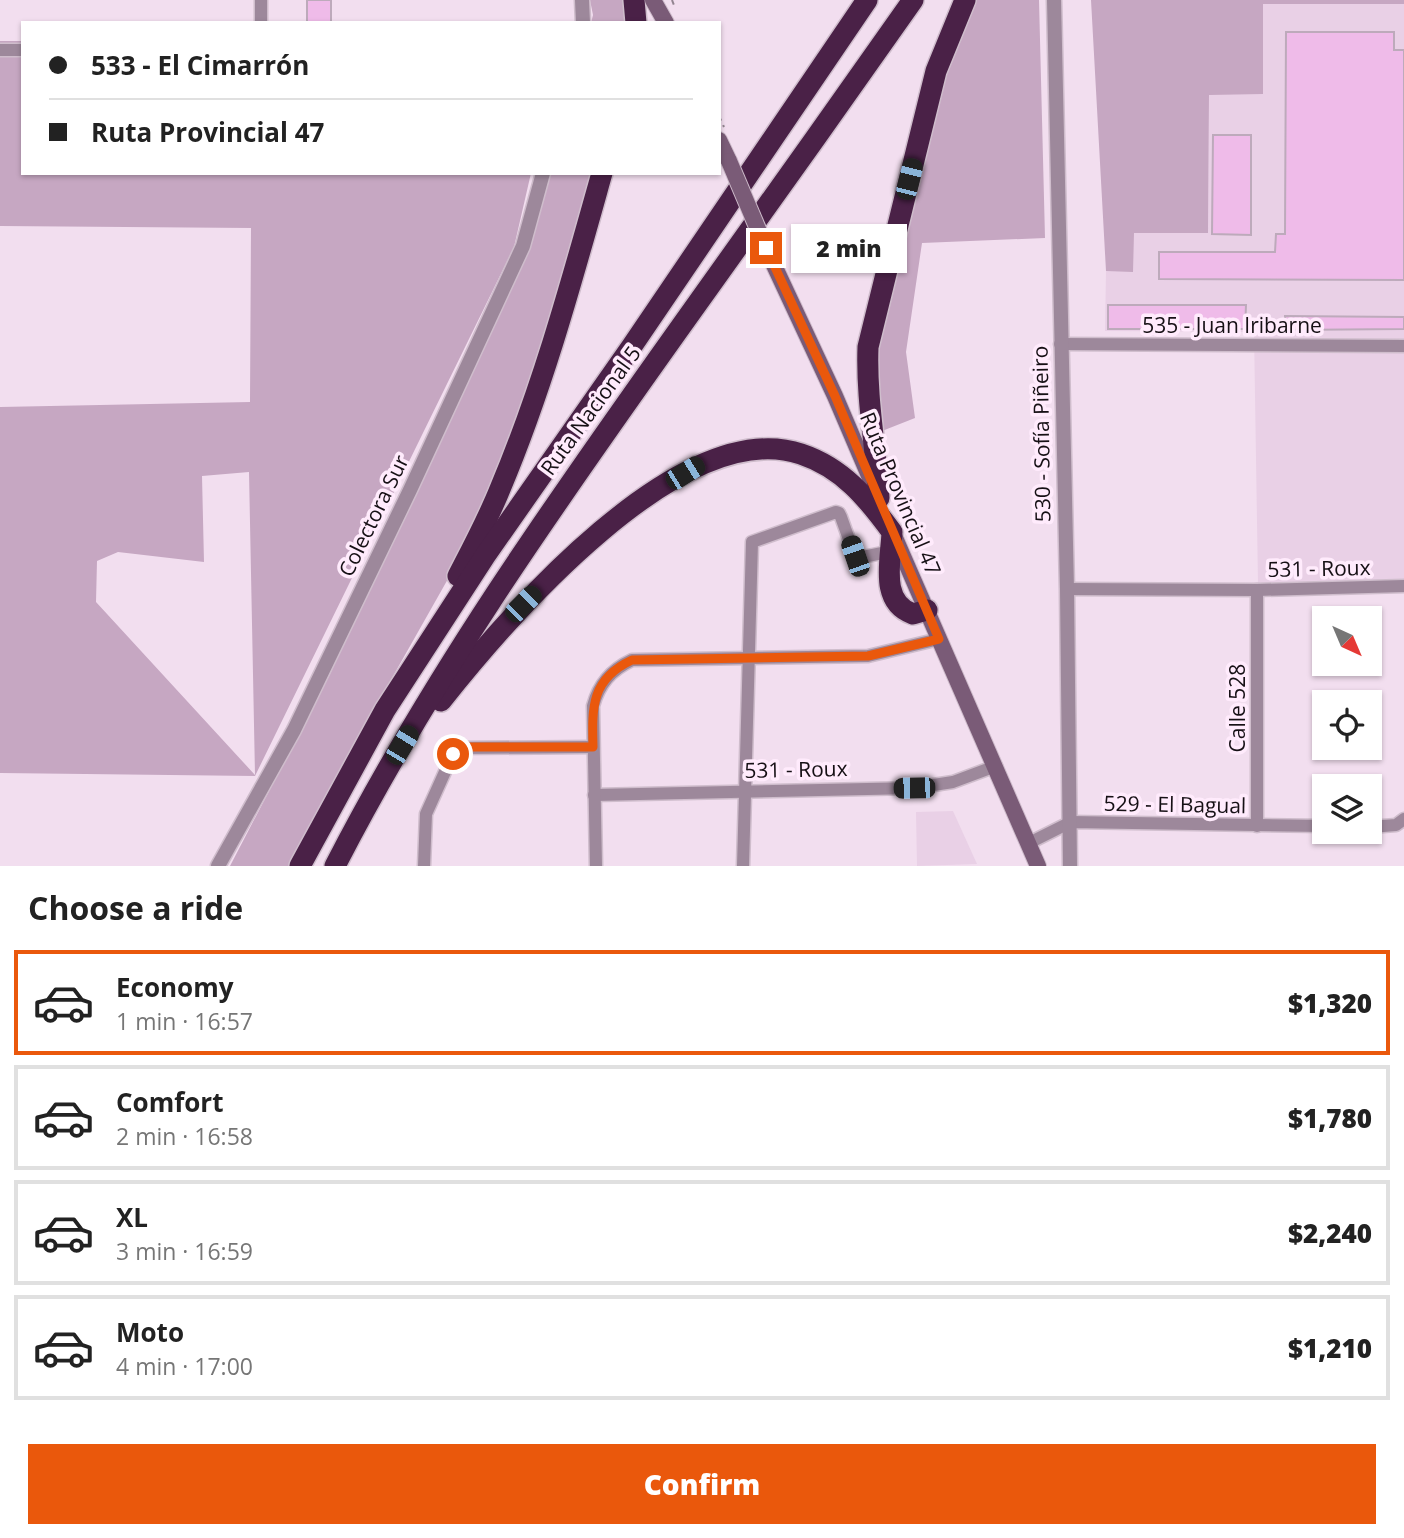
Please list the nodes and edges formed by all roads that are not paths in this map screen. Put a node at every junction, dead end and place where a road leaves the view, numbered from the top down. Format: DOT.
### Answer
graph roads {
  1 [pos="261,0"];
  2 [pos="582,0"];
  3 [pos="634,0"];
  4 [pos="653,0"];
  5 [pos="662,0"];
  6 [pos="867,0"];
  7 [pos="913,0"];
  8 [pos="965,0"];
  9 [pos="1054,0"];
  10 [pos="261,21"];
  11 [pos="583,21"];
  12 [pos="636,21"];
  13 [pos="667,21"];
  14 [pos="667,21"];
  15 [pos="0,50"];
  16 [pos="21,50"];
  17 [pos="721,144"];
  18 [pos="542,175"];
  19 [pos="601,175"];
  20 [pos="1060,344"];
  21 [pos="1404,346"];
  22 [pos="879,498"];
  23 [pos="892,541"];
  24 [pos="1404,586"];
  25 [pos="1067,589"];
  26 [pos="1257,590"];
  27 [pos="927,610"];
  28 [pos="939,639"];
  29 [pos="748,657"];
  30 [pos="385,710"];
  31 [pos="593,747"];
  32 [pos="996,766"];
  33 [pos="388,769"];
  34 [pos="745,790"];
  35 [pos="594,795"];
  36 [pos="1404,820"];
  37 [pos="1071,822"];
  38 [pos="1257,826"];
  39 [pos="1312,826"];
  40 [pos="1382,826"];
  41 [pos="1029,843"];
  42 [pos="218,866"];
  43 [pos="300,866"];
  44 [pos="335,866"];
  45 [pos="424,866"];
  46 [pos="596,866"];
  47 [pos="743,866"];
  48 [pos="1038,866"];
  49 [pos="1070,866"];
  1 -- 10 [label="street"];
  2 -- 11 [label="street"];
  3 -- 12 [label="highway"];
  4 -- 13 [label="main road"];
  5 -- 14 [label="main road"];
  6 -- 30 [label="highway, Ruta Nacional 5"];
  7 -- 33 [label="highway, Ruta Nacional 5"];
  8 -- 22 [label="highway"];
  9 -- 20 [label="street, 530 - Sofía Piñeiro"];
  15 -- 16 [label="street"];
  17 -- 22 [label="main road, Ruta Provincial 47, bridge"];
  18 -- 42 [label="street, Colectora Sur"];
  19 -- 30 [label="highway"];
  20 -- 21 [label="street, 535 - Juan Iribarne"];
  20 -- 25 [label="street, 530 - Sofía Piñeiro"];
  22 -- 23 [label="main road, Ruta Provincial 47"];
  23 -- 27 [label="highway"];
  23 -- 29 [label="street"];
  23 -- 33 [label="highway"];
  24 -- 26 [label="street, 531 - Roux"];
  25 -- 26 [label="street, 531 - Roux"];
  25 -- 37 [label="street, 530 - Sofía Piñeiro"];
  26 -- 38 [label="street, Calle 528"];
  27 -- 28 [label="main road, Ruta Provincial 47"];
  28 -- 29 [label="street"];
  28 -- 32 [label="main road, Ruta Provincial 47"];
  29 -- 31 [label="street"];
  29 -- 34 [label="street"];
  30 -- 43 [label="highway, Ruta Nacional 5"];
  31 -- 35 [label="street"];
  31 -- 45 [label="street"];
  32 -- 34 [label="street, 531 - Roux"];
  32 -- 41 [label="main road, Ruta Provincial 47"];
  33 -- 44 [label="highway, Ruta Nacional 5"];
  34 -- 35 [label="street, 531 - Roux"];
  34 -- 47 [label="street"];
  35 -- 46 [label="street"];
  36 -- 40 [label="street"];
  37 -- 38 [label="street, 529 - El Bagual"];
  37 -- 41 [label="street, 529 - El Bagual"];
  37 -- 49 [label="street, 530 - Sofía Piñeiro"];
  38 -- 39 [label="street, 529 - El Bagual"];
  41 -- 48 [label="main road, Ruta Provincial 47"];
}
